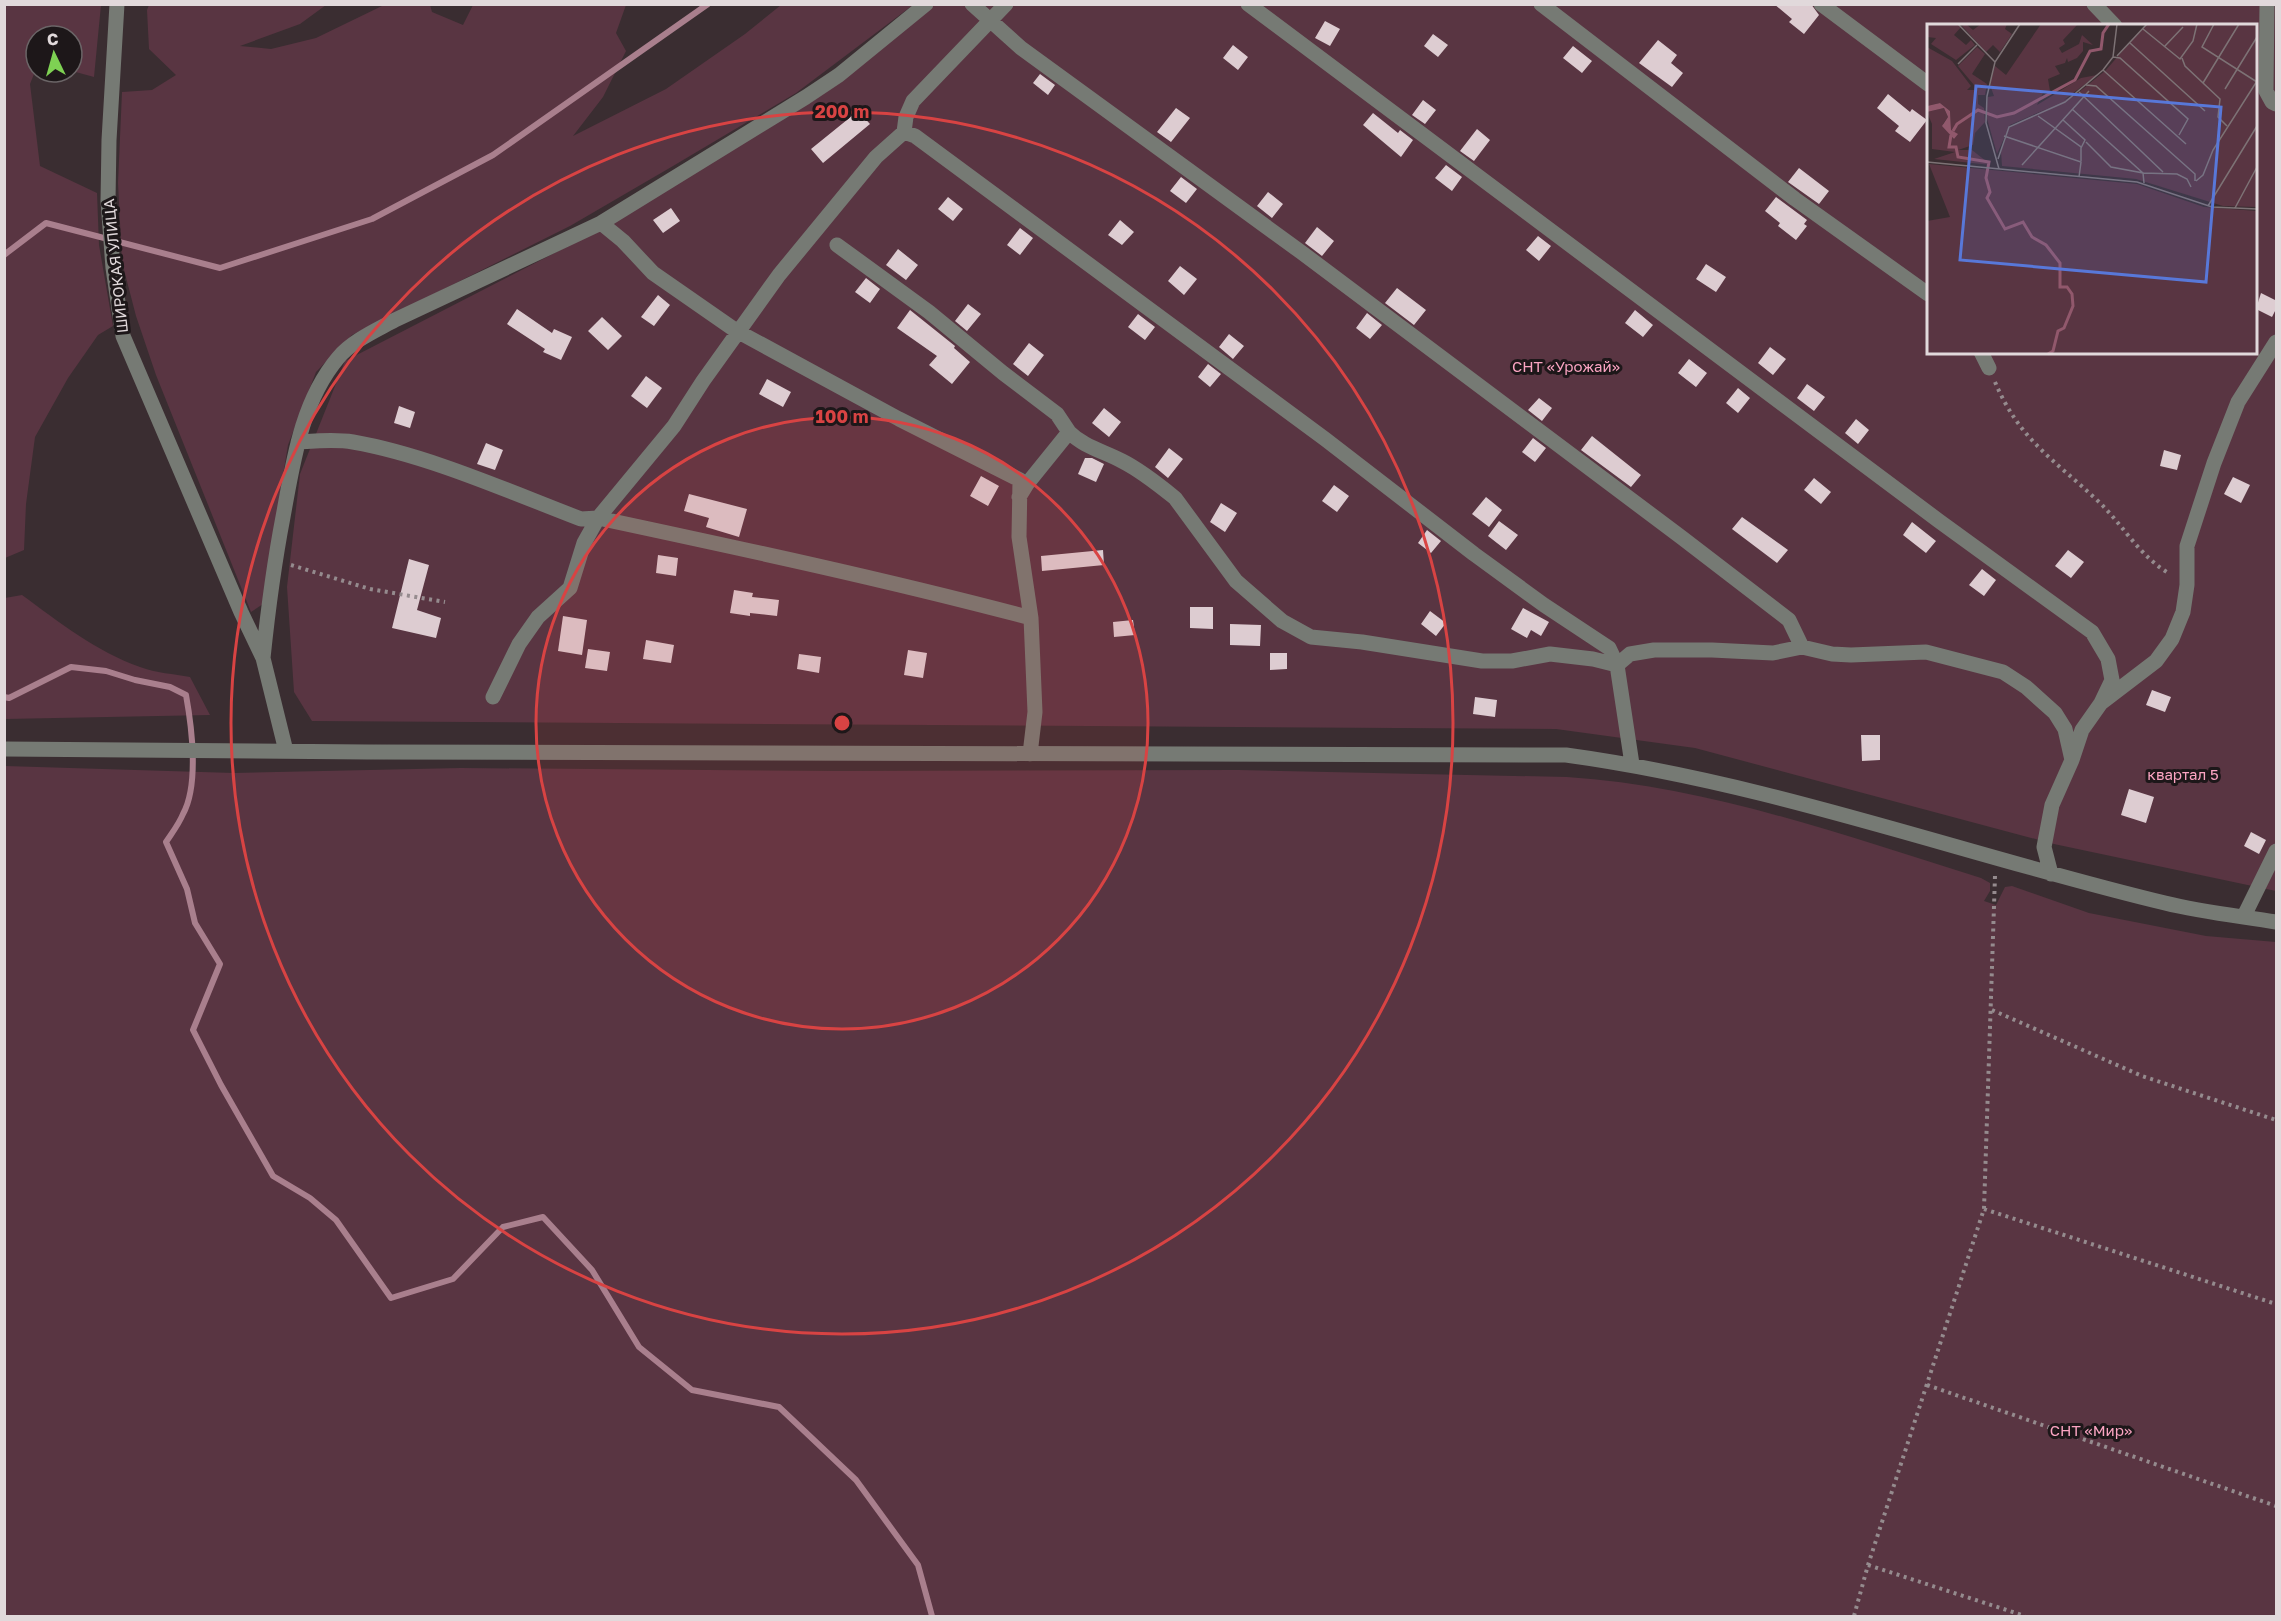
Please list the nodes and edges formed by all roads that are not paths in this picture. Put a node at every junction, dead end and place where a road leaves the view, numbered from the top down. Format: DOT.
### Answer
graph roads {
  1 [pos="117,4"];
  2 [pos="926,4"];
  3 [pos="972,4"];
  4 [pos="1006,4"];
  5 [pos="1248,4"];
  6 [pos="1541,4"];
  7 [pos="1821,4"];
  8 [pos="2094,4"];
  9 [pos="2267,4"];
  10 [pos="989,21"];
  11 [pos="2113,24"];
  12 [pos="1927,83"];
  13 [pos="2277,104"];
  14 [pos="904,132"];
  15 [pos="601,224"];
  16 [pos="837,245"];
  17 [pos="1925,287"];
  18 [pos="739,332"];
  19 [pos="2277,342"];
  20 [pos="1982,354"];
  21 [pos="1989,368"];
  22 [pos="1069,432"];
  23 [pos="298,442"];
  24 [pos="1019,497"];
  25 [pos="598,518"];
  26 [pos="1031,618"];
  27 [pos="1802,647"];
  28 [pos="262,658"];
  29 [pos="1617,664"];
  30 [pos="493,697"];
  31 [pos="2101,703"];
  32 [pos="4,749"];
  33 [pos="286,751"];
  34 [pos="1030,754"];
  35 [pos="2072,760"];
  36 [pos="1632,764"];
  37 [pos="2277,851"];
  38 [pos="2051,874"];
  39 [pos="2244,916"];
  40 [pos="2277,922"];
  1 -- 28 [label="street, ШИРОКАЯ УЛИЦА"];
  2 -- 15 [label="street"];
  3 -- 10 [label="street"];
  4 -- 10 [label="street"];
  5 -- 31 [label="street"];
  6 -- 17 [label="street"];
  7 -- 12 [label="street"];
  8 -- 11 [label="street"];
  9 -- 13 [label="street"];
  10 -- 14 [label="street"];
  10 -- 27 [label="street"];
  14 -- 18 [label="street"];
  14 -- 29 [label="street"];
  15 -- 18 [label="street"];
  15 -- 23 [label="street"];
  16 -- 22 [label="street"];
  18 -- 24 [label="street"];
  18 -- 25 [label="street"];
  19 -- 31 [label="street"];
  20 -- 21 [label="street"];
  22 -- 24 [label="street"];
  22 -- 29 [label="street"];
  23 -- 25 [label="street"];
  23 -- 28 [label="street"];
  24 -- 26 [label="street"];
  25 -- 26 [label="street"];
  25 -- 30 [label="street"];
  26 -- 34 [label="street"];
  27 -- 29 [label="street"];
  27 -- 35 [label="street"];
  28 -- 33 [label="street"];
  29 -- 36 [label="street"];
  31 -- 35 [label="street"];
  32 -- 33 [label="street"];
  33 -- 34 [label="street"];
  34 -- 36 [label="street"];
  35 -- 38 [label="street"];
  36 -- 38 [label="street"];
  37 -- 39 [label="street"];
  38 -- 39 [label="street"];
  39 -- 40 [label="street"];
}
